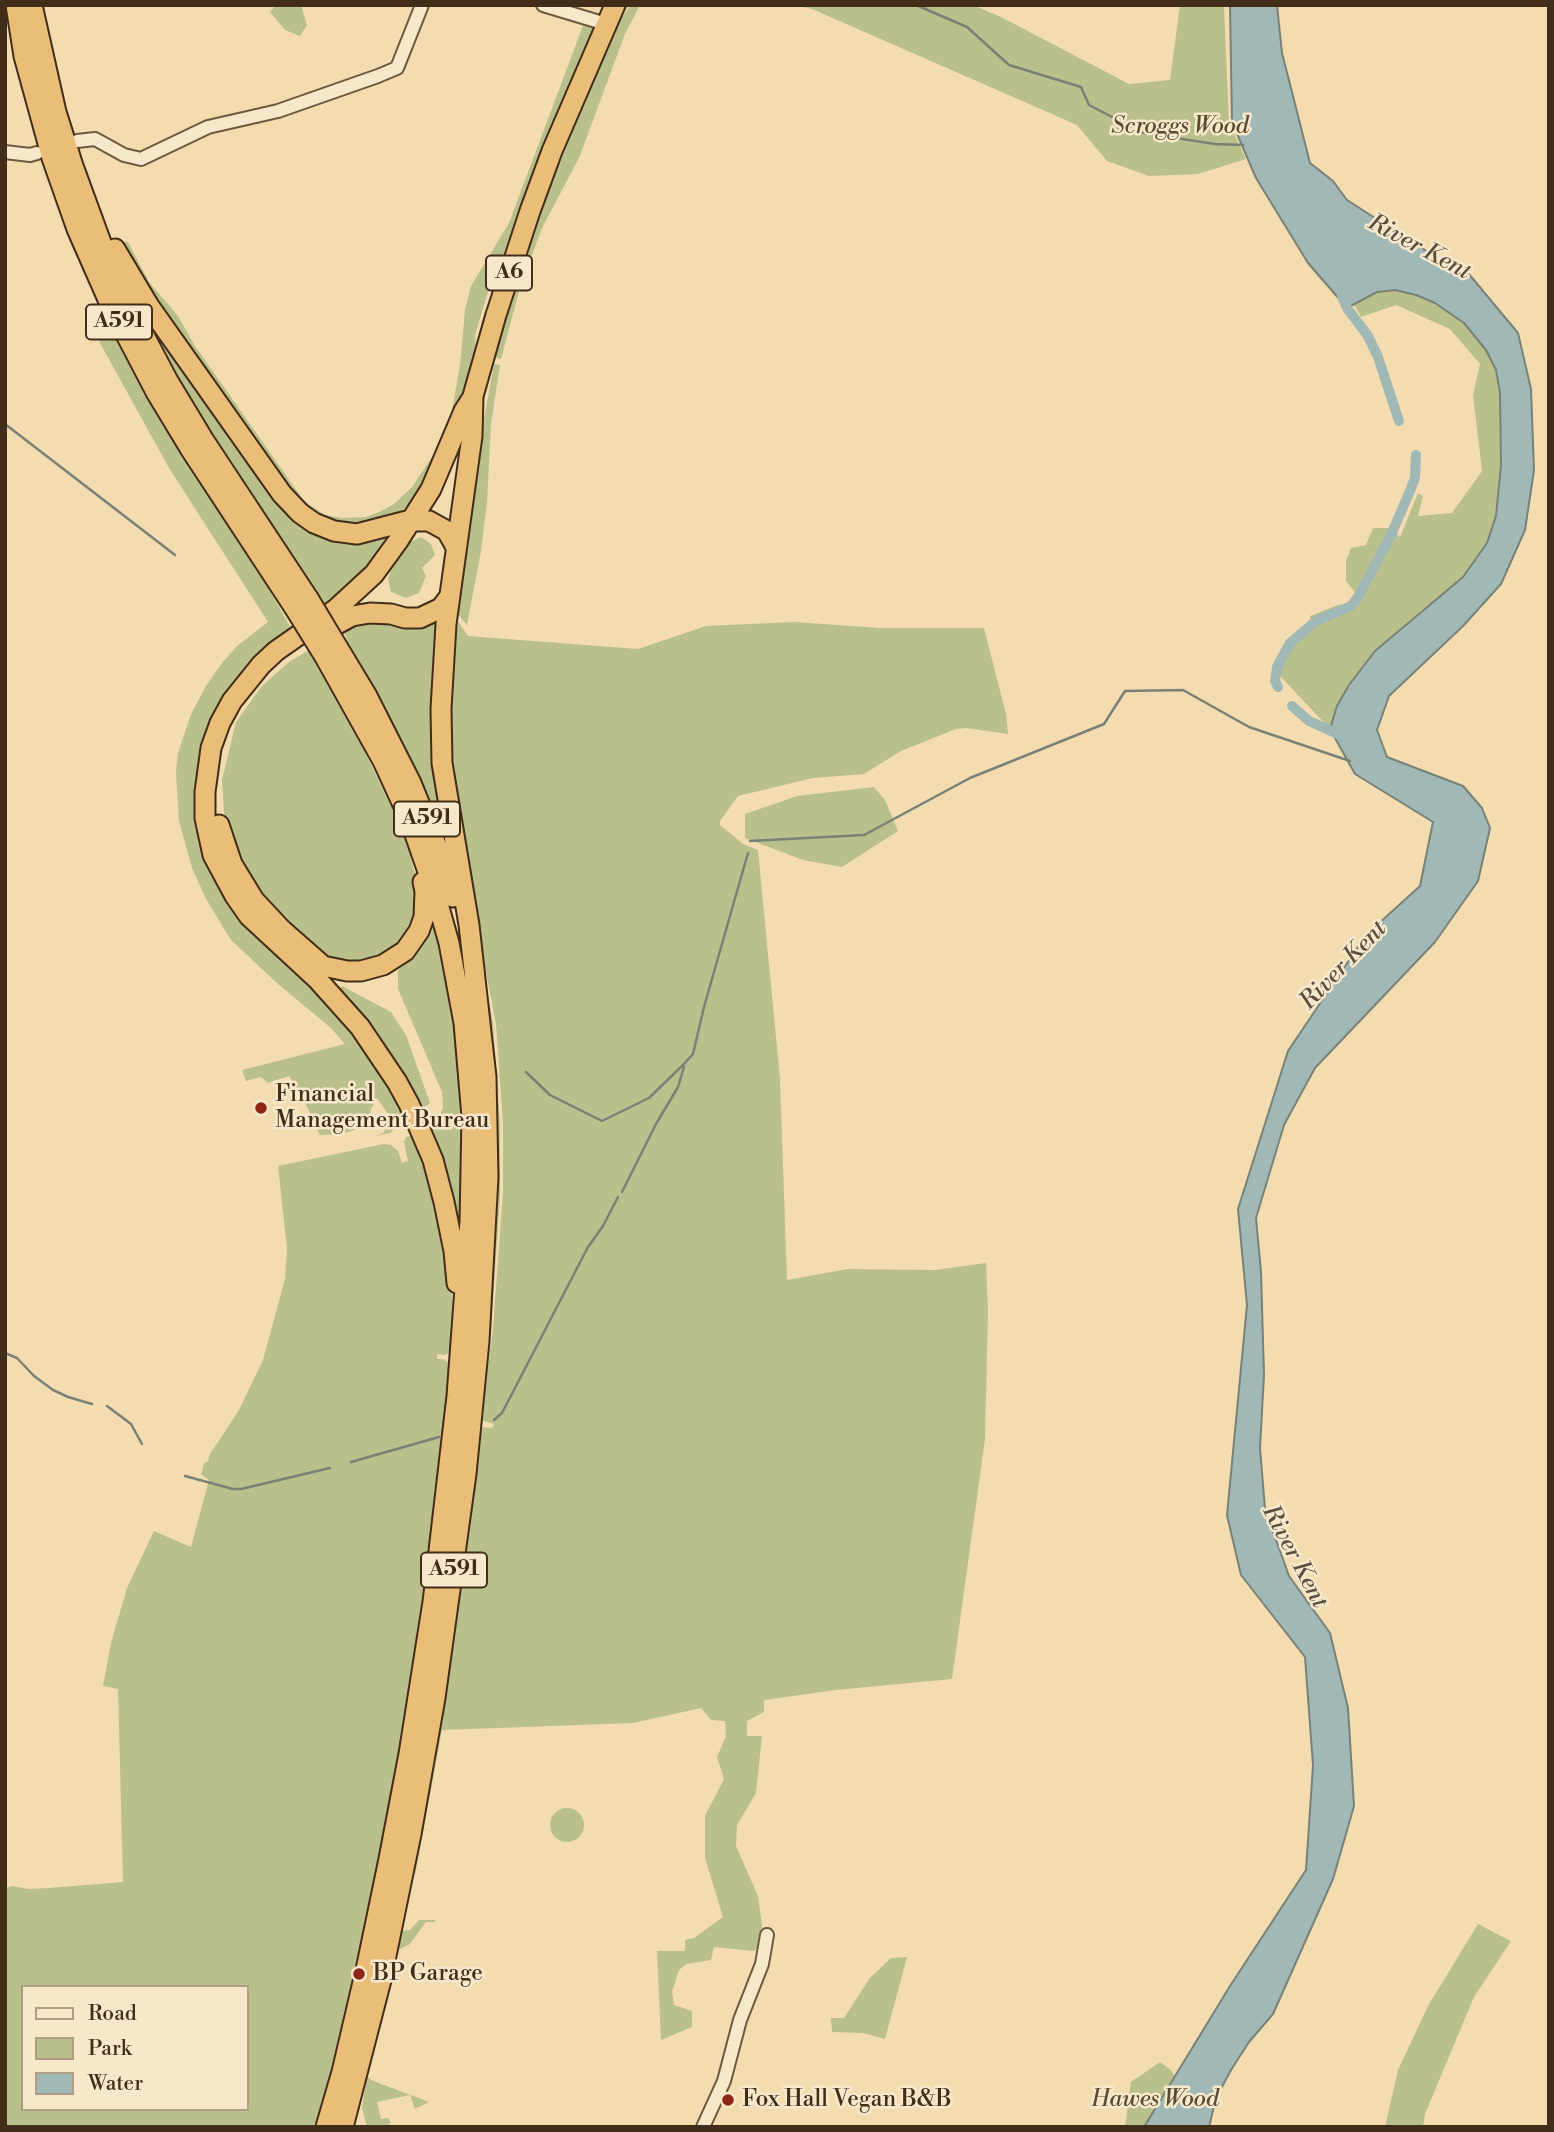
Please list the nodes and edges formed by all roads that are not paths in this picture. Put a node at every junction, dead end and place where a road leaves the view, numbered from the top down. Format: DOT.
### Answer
graph roads {
  1 [pos="16,5"];
  2 [pos="32,5"];
  3 [pos="422,5"];
  4 [pos="543,5"];
  5 [pos="615,5"];
  6 [pos="606,24"];
  7 [pos="77,141"];
  8 [pos="5,152"];
  9 [pos="37,153"];
  10 [pos="89,210"];
  11 [pos="473,396"];
  12 [pos="412,520"];
  13 [pos="456,547"];
  14 [pos="374,574"];
  15 [pos="450,596"];
  16 [pos="301,603"];
  17 [pos="391,614"];
  18 [pos="332,652"];
  19 [pos="410,820"];
  20 [pos="478,1004"];
  21 [pos="457,1396"];
  22 [pos="767,1935"];
  23 [pos="326,2127"];
  24 [pos="342,2127"];
  25 [pos="703,2127"];
  1 -- 16 [label="highway, A591"];
  2 -- 10 [label="highway, A591"];
  3 -- 7 [label="street"];
  4 -- 6 [label="street"];
  5 -- 6 [label="highway, A6"];
  6 -- 11 [label="highway, A6"];
  8 -- 9 [label="street"];
  10 -- 12 [label="highway"];
  10 -- 16 [label="highway, A591"];
  11 -- 12 [label="highway, A6"];
  11 -- 13 [label="highway, A6"];
  12 -- 13 [label="highway"];
  12 -- 14 [label="highway"];
  13 -- 15 [label="highway"];
  14 -- 17 [label="highway"];
  14 -- 21 [label="highway"];
  15 -- 17 [label="highway"];
  15 -- 20 [label="highway"];
  16 -- 18 [label="highway, A591, bridge"];
  17 -- 19 [label="highway"];
  18 -- 19 [label="highway, A591"];
  18 -- 20 [label="highway, A591"];
  19 -- 21 [label="highway, A591"];
  20 -- 24 [label="highway, A591"];
  21 -- 23 [label="highway, A591"];
  22 -- 25 [label="street"];
}
